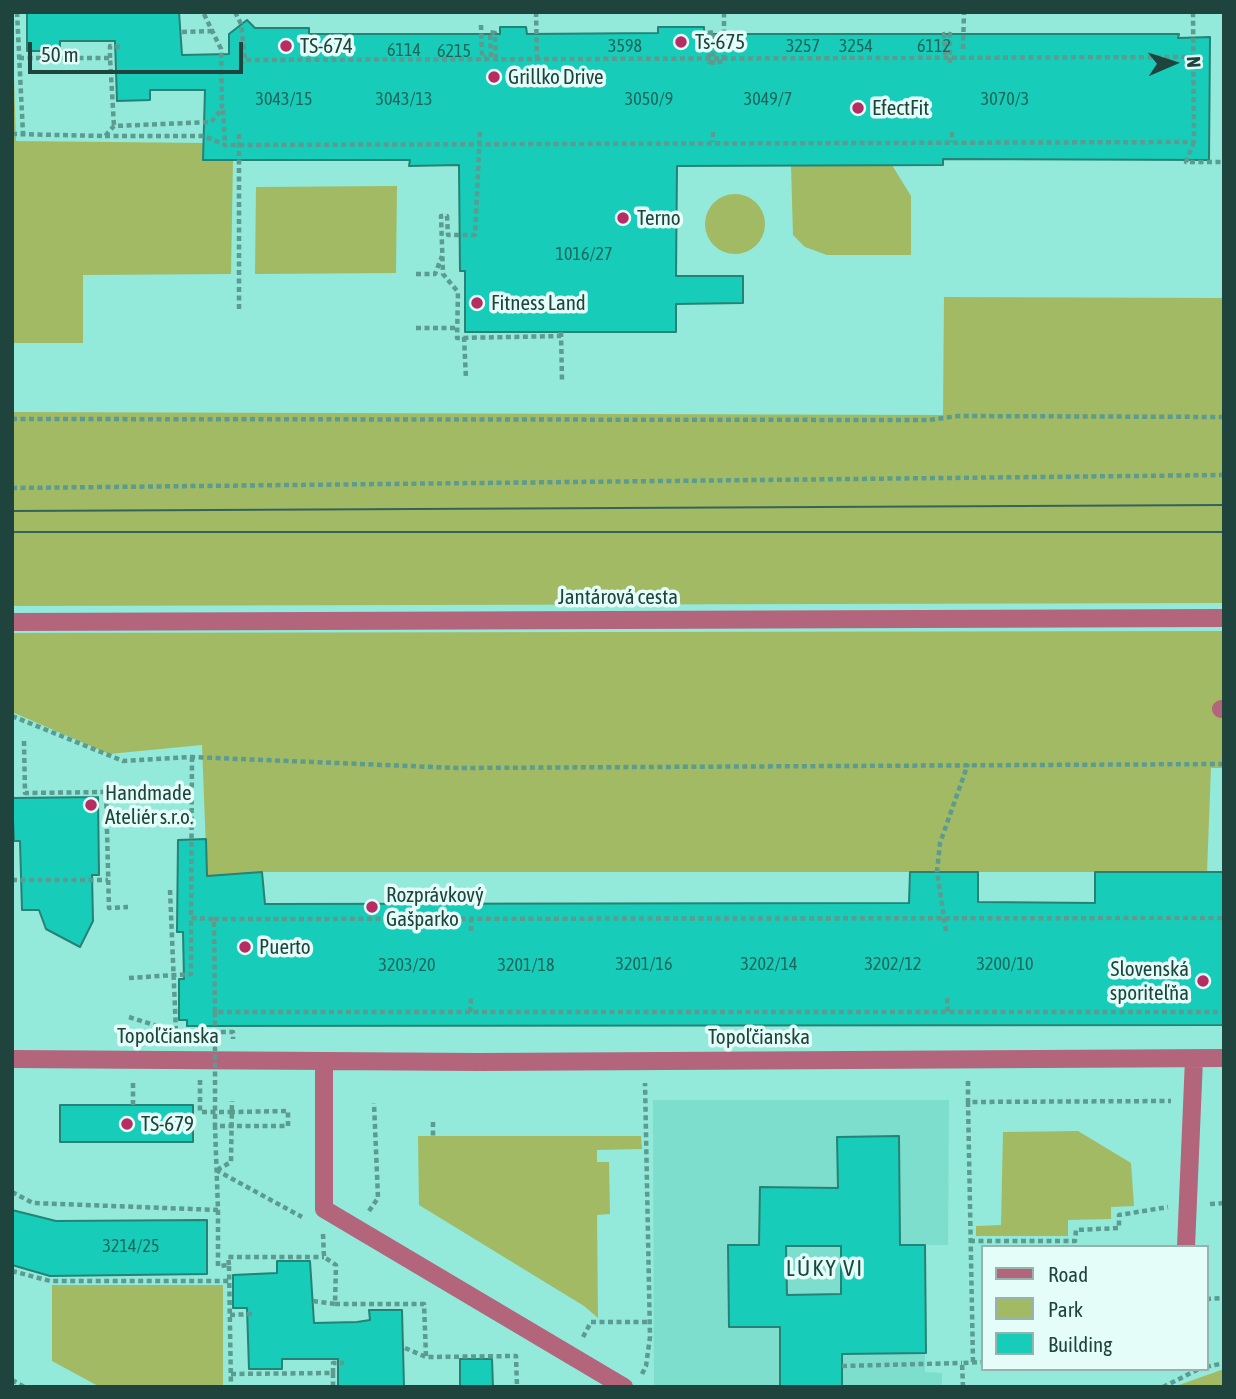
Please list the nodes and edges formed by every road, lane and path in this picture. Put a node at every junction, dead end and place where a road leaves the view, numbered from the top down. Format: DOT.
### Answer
graph roads {
  1 [pos="17,12"];
  2 [pos="203,12"];
  3 [pos="235,12"];
  4 [pos="536,12"];
  5 [pos="724,12"];
  6 [pos="964,12"];
  7 [pos="1193,12"];
  8 [pos="481,25"];
  9 [pos="212,31"];
  10 [pos="182,32"];
  11 [pos="121,47"];
  12 [pos="962,49"];
  13 [pos="948,57"];
  14 [pos="1193,57"];
  15 [pos="19,58"];
  16 [pos="110,58"];
  17 [pos="493,59"];
  18 [pos="713,62"];
  19 [pos="950,65"];
  20 [pos="222,109"];
  21 [pos="114,126"];
  22 [pos="480,132"];
  23 [pos="713,132"];
  24 [pos="952,132"];
  25 [pos="239,133"];
  26 [pos="12,134"];
  27 [pos="23,134"];
  28 [pos="105,136"];
  29 [pos="713,142"];
  30 [pos="952,142"];
  31 [pos="1194,142"];
  32 [pos="480,143"];
  33 [pos="240,144"];
  34 [pos="225,145"];
  35 [pos="1224,162"];
  36 [pos="442,256"];
  37 [pos="416,274"];
  38 [pos="239,309"];
  39 [pos="416,328"];
  40 [pos="458,328"];
  41 [pos="464,337"];
  42 [pos="466,379"];
  43 [pos="562,380"];
  44 [pos="1224,417"];
  45 [pos="12,419"];
  46 [pos="1224,475"];
  47 [pos="12,488"];
  48 [pos="1224,618"];
  49 [pos="12,622"];
  50 [pos="12,716"];
  51 [pos="24,741"];
  52 [pos="192,757"];
  53 [pos="968,764"];
  54 [pos="1224,764"];
  55 [pos="12,880"];
  56 [pos="108,880"];
  57 [pos="170,890"];
  58 [pos="128,907"];
  59 [pos="191,918"];
  60 [pos="946,918"];
  61 [pos="1224,918"];
  62 [pos="214,919"];
  63 [pos="471,919"];
  64 [pos="471,931"];
  65 [pos="946,931"];
  66 [pos="173,974"];
  67 [pos="129,978"];
  68 [pos="471,998"];
  69 [pos="947,998"];
  70 [pos="215,1012"];
  71 [pos="470,1012"];
  72 [pos="947,1012"];
  73 [pos="1224,1013"];
  74 [pos="130,1017"];
  75 [pos="176,1032"];
  76 [pos="233,1032"];
  77 [pos="1224,1058"];
  78 [pos="12,1059"];
  79 [pos="1194,1059"];
  80 [pos="646,1060"];
  81 [pos="324,1061"];
  82 [pos="133,1080"];
  83 [pos="200,1080"];
  84 [pos="955,1081"];
  85 [pos="232,1101"];
  86 [pos="1192,1101"];
  87 [pos="968,1102"];
  88 [pos="374,1103"];
  89 [pos="133,1105"];
  90 [pos="232,1112"];
  91 [pos="433,1122"];
  92 [pos="215,1126"];
  93 [pos="433,1136"];
  94 [pos="216,1170"];
  95 [pos="12,1192"];
  96 [pos="1210,1203"];
  97 [pos="1188,1204"];
  98 [pos="218,1210"];
  99 [pos="311,1222"];
  100 [pos="323,1228"];
  101 [pos="358,1230"];
  102 [pos="970,1241"];
  103 [pos="1186,1245"];
  104 [pos="324,1256"];
  105 [pos="229,1265"];
  106 [pos="12,1271"];
  107 [pos="229,1281"];
  108 [pos="313,1301"];
  109 [pos="335,1304"];
  110 [pos="252,1314"];
  111 [pos="230,1315"];
  112 [pos="650,1322"];
  113 [pos="405,1348"];
  114 [pos="573,1356"];
  115 [pos="426,1357"];
  116 [pos="973,1362"];
  117 [pos="981,1362"];
  118 [pos="344,1363"];
  119 [pos="962,1363"];
  120 [pos="842,1366"];
  121 [pos="1195,1371"];
  122 [pos="333,1373"];
  123 [pos="231,1374"];
  124 [pos="640,1377"];
  125 [pos="12,1380"];
  126 [pos="24,1387"];
  127 [pos="231,1387"];
  128 [pos="333,1387"];
  129 [pos="517,1387"];
  130 [pos="624,1387"];
  131 [pos="963,1387"];
  132 [pos="1163,1387"];
  1 -- 15 [label="path"];
  2 -- 9 [label="path"];
  3 -- 17 [label="path"];
  4 -- 17 [label="path"];
  5 -- 18 [label="path"];
  6 -- 12 [label="path"];
  7 -- 14 [label="path"];
  8 -- 17 [label="path"];
  9 -- 10 [label="path"];
  9 -- 20 [label="path"];
  11 -- 16 [label="path"];
  13 -- 14 [label="path"];
  13 -- 18 [label="path"];
  13 -- 19 [label="path"];
  14 -- 31 [label="path"];
  15 -- 16 [label="path"];
  15 -- 27 [label="path"];
  16 -- 21 [label="path"];
  17 -- 17 [label="path"];
  17 -- 18 [label="path"];
  20 -- 21 [label="path"];
  20 -- 34 [label="path"];
  21 -- 28 [label="path"];
  22 -- 32 [label="path"];
  23 -- 29 [label="path"];
  24 -- 30 [label="path"];
  25 -- 33 [label="path"];
  26 -- 27 [label="path"];
  27 -- 28 [label="path"];
  28 -- 34 [label="path"];
  29 -- 30 [label="path"];
  29 -- 32 [label="path"];
  30 -- 31 [label="path"];
  31 -- 35 [label="path"];
  32 -- 33 [label="path"];
  32 -- 36 [label="path"];
  33 -- 34 [label="path"];
  33 -- 38 [label="path"];
  36 -- 37 [label="path"];
  36 -- 40 [label="path"];
  39 -- 40 [label="path"];
  40 -- 41 [label="path"];
  41 -- 42 [label="path"];
  41 -- 43 [label="path"];
  44 -- 45 [label="path"];
  46 -- 47 [label="path"];
  48 -- 49 [label="street, Jantárová cesta"];
  50 -- 52 [label="path"];
  51 -- 56 [label="path"];
  52 -- 53 [label="path"];
  52 -- 59 [label="path"];
  53 -- 54 [label="path"];
  53 -- 60 [label="path"];
  55 -- 56 [label="path"];
  56 -- 58 [label="path"];
  57 -- 66 [label="path"];
  59 -- 62 [label="path"];
  59 -- 66 [label="path"];
  60 -- 61 [label="path"];
  60 -- 63 [label="path"];
  60 -- 65 [label="path"];
  62 -- 63 [label="path"];
  62 -- 70 [label="path"];
  63 -- 64 [label="path"];
  66 -- 67 [label="path"];
  66 -- 75 [label="path"];
  68 -- 71 [label="path"];
  69 -- 72 [label="path"];
  70 -- 71 [label="path"];
  70 -- 92 [label="path, bridge"];
  71 -- 72 [label="path"];
  72 -- 73 [label="path"];
  74 -- 75 [label="path"];
  75 -- 76 [label="path"];
  77 -- 79 [label="street, Topoľčianska"];
  78 -- 81 [label="street, Topoľčianska"];
  79 -- 80 [label="street, Topoľčianska"];
  79 -- 86 [label="street"];
  80 -- 81 [label="street, Topoľčianska"];
  80 -- 112 [label="path"];
  81 -- 101 [label="street"];
  82 -- 89 [label="path"];
  83 -- 90 [label="path"];
  84 -- 87 [label="path"];
  85 -- 90 [label="path"];
  86 -- 87 [label="path"];
  86 -- 97 [label="street"];
  87 -- 102 [label="path"];
  88 -- 101 [label="path"];
  90 -- 92 [label="path, bridge"];
  90 -- 94 [label="path"];
  91 -- 93 [label="path"];
  92 -- 94 [label="path"];
  94 -- 98 [label="path"];
  94 -- 99 [label="path"];
  95 -- 98 [label="path"];
  96 -- 97 [label="path"];
  97 -- 102 [label="path"];
  97 -- 103 [label="street"];
  98 -- 105 [label="path"];
  100 -- 104 [label="path"];
  101 -- 114 [label="street"];
  102 -- 116 [label="path"];
  104 -- 105 [label="path"];
  104 -- 109 [label="path"];
  105 -- 107 [label="path"];
  106 -- 107 [label="path"];
  107 -- 111 [label="path"];
  108 -- 109 [label="path"];
  109 -- 115 [label="path"];
  110 -- 111 [label="path"];
  111 -- 123 [label="path"];
  112 -- 114 [label="path"];
  112 -- 124 [label="path"];
  113 -- 115 [label="path"];
  114 -- 130 [label="street"];
  115 -- 129 [label="path"];
  116 -- 117 [label="path"];
  116 -- 119 [label="path"];
  118 -- 122 [label="path"];
  119 -- 120 [label="path"];
  119 -- 131 [label="path"];
  121 -- 132 [label="path"];
  122 -- 123 [label="path"];
  122 -- 128 [label="path"];
  123 -- 127 [label="path"];
  125 -- 126 [label="path"];
}
